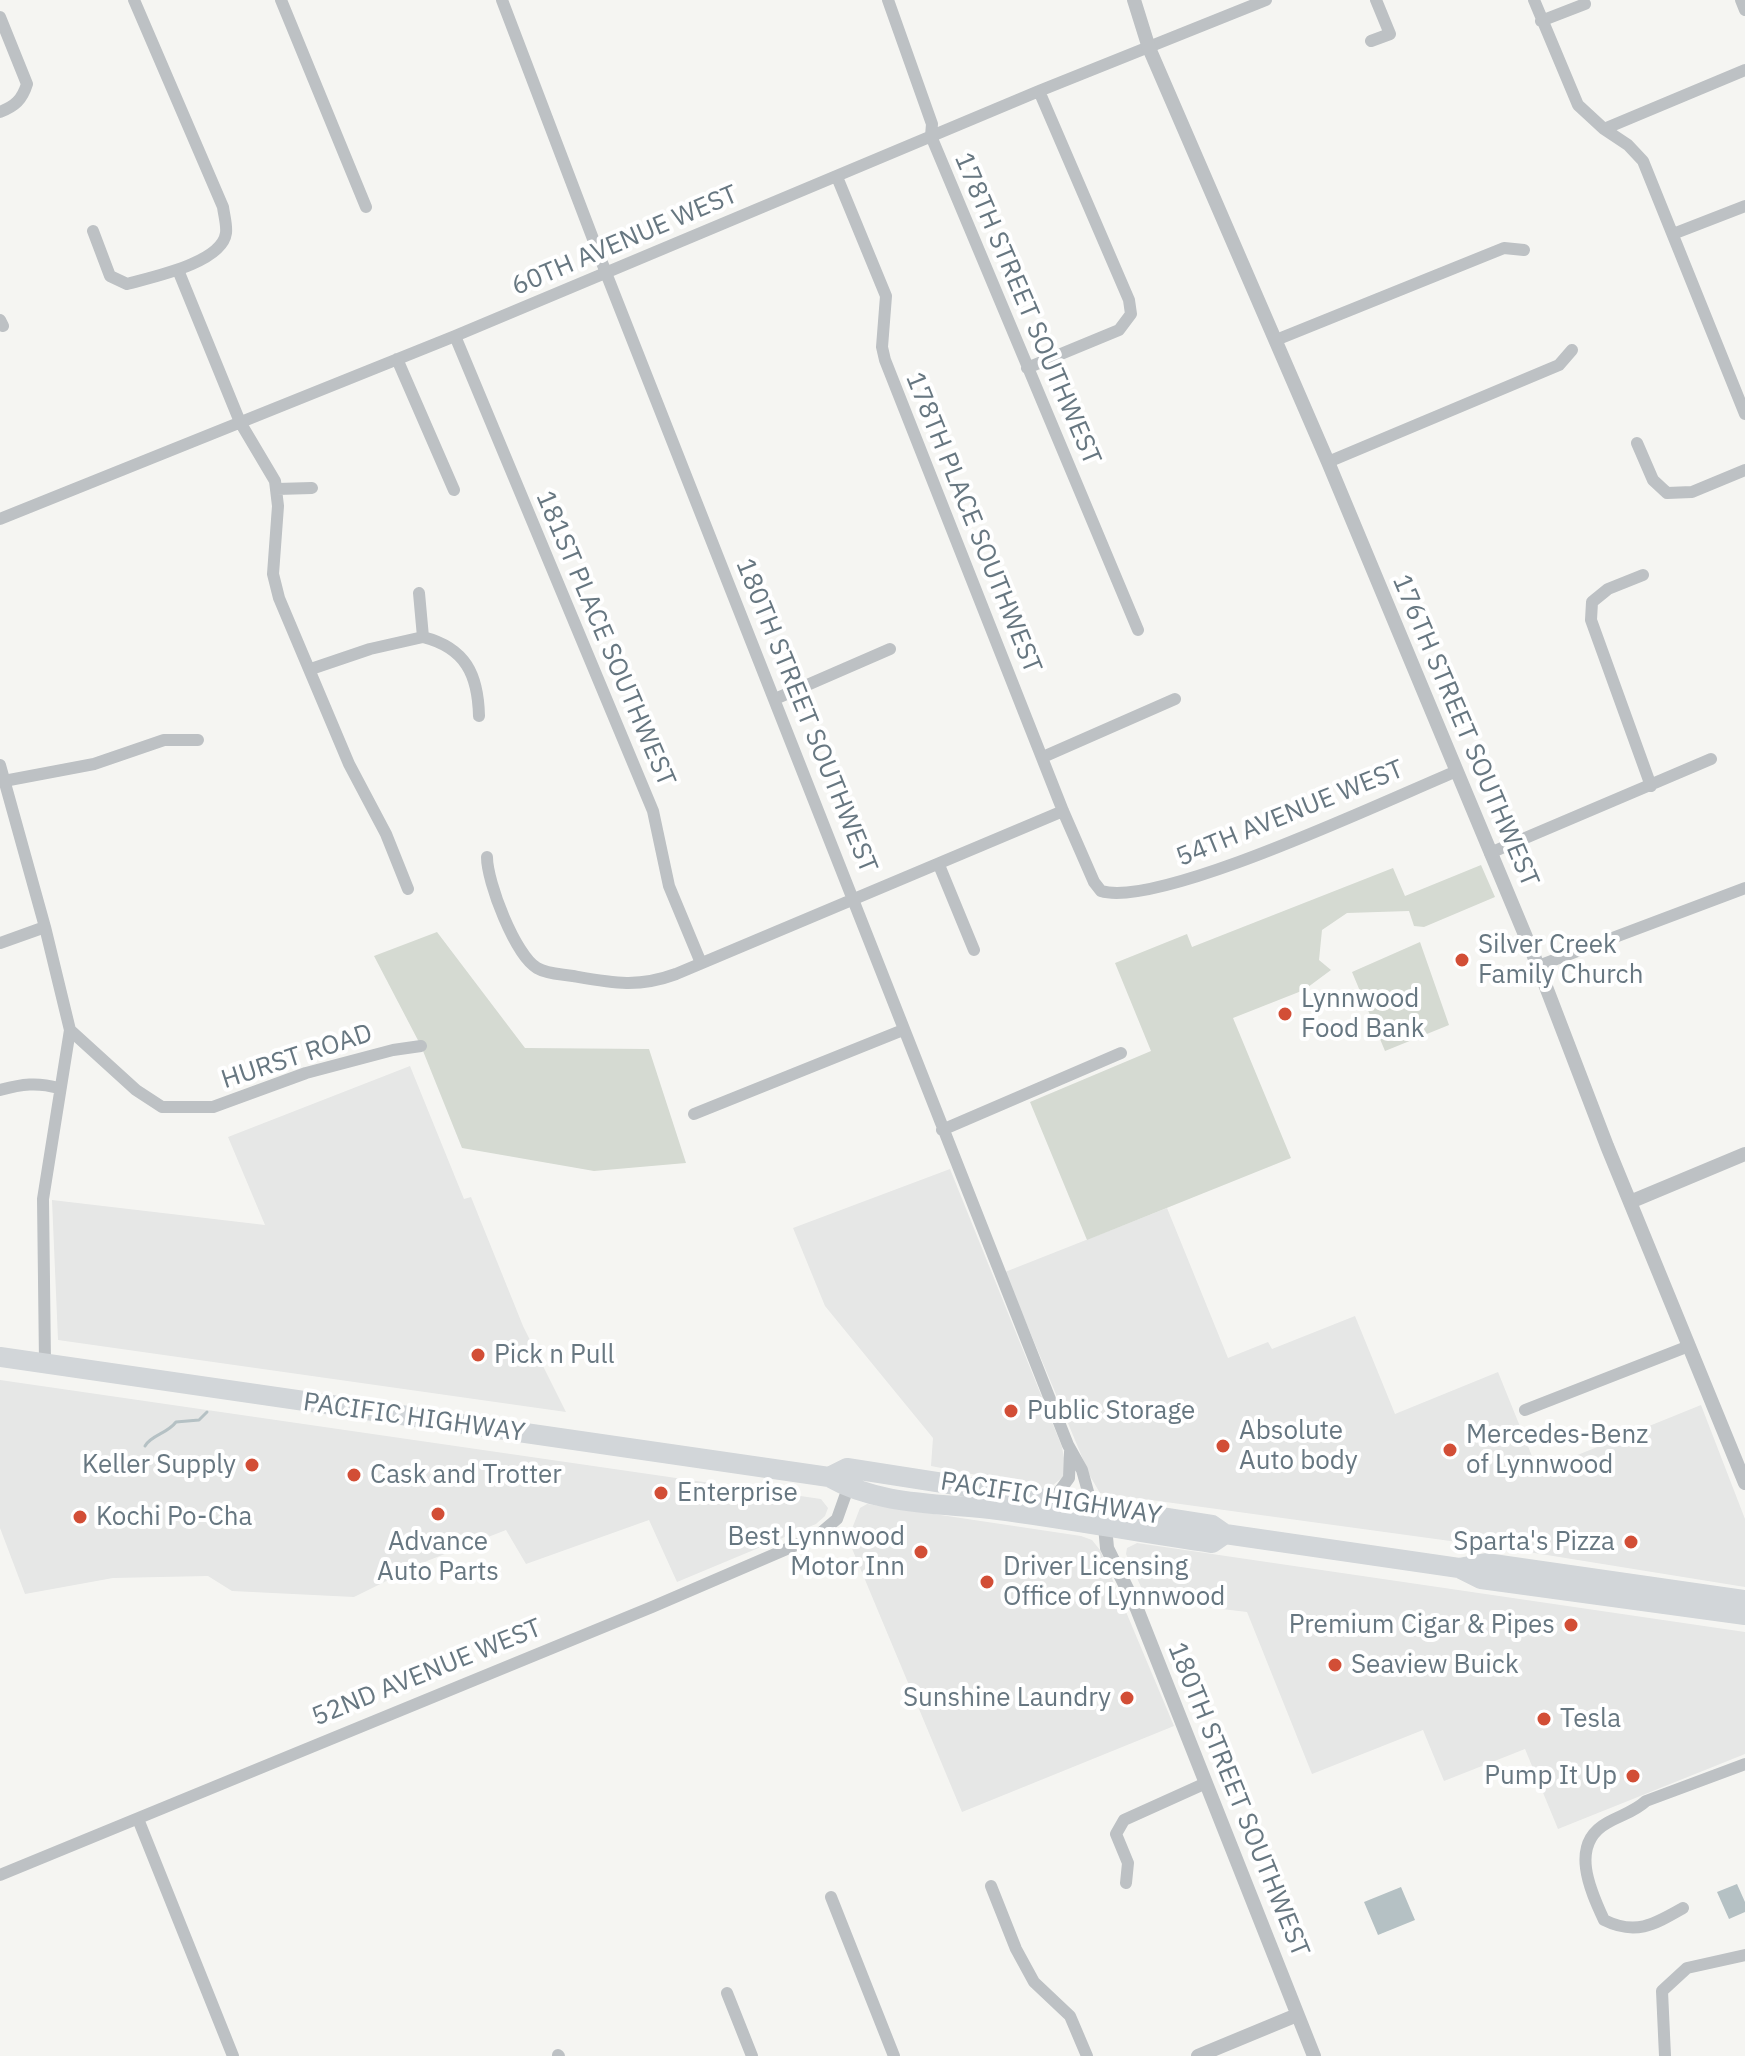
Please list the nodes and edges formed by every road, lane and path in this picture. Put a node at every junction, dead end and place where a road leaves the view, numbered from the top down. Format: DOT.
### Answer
graph roads {
  1 [pos="134,0"];
  2 [pos="281,0"];
  3 [pos="502,0"];
  4 [pos="888,0"];
  5 [pos="1134,0"];
  6 [pos="1266,0"];
  7 [pos="1376,0"];
  8 [pos="1534,0"];
  9 [pos="1741,0"];
  10 [pos="1585,4"];
  11 [pos="1745,10"];
  12 [pos="0,17"];
  13 [pos="1541,21"];
  14 [pos="1371,41"];
  15 [pos="1149,48"];
  16 [pos="1745,70"];
  17 [pos="1039,91"];
  18 [pos="0,112"];
  19 [pos="1604,129"];
  20 [pos="931,136"];
  21 [pos="837,177"];
  22 [pos="1745,206"];
  23 [pos="366,207"];
  24 [pos="93,231"];
  25 [pos="1673,234"];
  26 [pos="1524,250"];
  27 [pos="178,270"];
  28 [pos="606,273"];
  29 [pos="455,336"];
  30 [pos="1276,340"];
  31 [pos="1572,350"];
  32 [pos="397,359"];
  33 [pos="1027,368"];
  34 [pos="1745,414"];
  35 [pos="240,422"];
  36 [pos="1637,443"];
  37 [pos="1328,462"];
  38 [pos="1745,470"];
  39 [pos="312,488"];
  40 [pos="277,489"];
  41 [pos="454,490"];
  42 [pos="0,519"];
  43 [pos="1643,575"];
  44 [pos="419,593"];
  45 [pos="1138,630"];
  46 [pos="423,637"];
  47 [pos="890,649"];
  48 [pos="311,669"];
  49 [pos="775,699"];
  50 [pos="1175,699"];
  51 [pos="479,716"];
  52 [pos="198,740"];
  53 [pos="1043,757"];
  54 [pos="1711,759"];
  55 [pos="0,765"];
  56 [pos="1457,771"];
  57 [pos="4,781"];
  58 [pos="1651,786"];
  59 [pos="1063,811"];
  60 [pos="1490,853"];
  61 [pos="487,857"];
  62 [pos="939,865"];
  63 [pos="1094,882"];
  64 [pos="1745,888"];
  65 [pos="408,889"];
  66 [pos="853,899"];
  67 [pos="45,927"];
  68 [pos="0,943"];
  69 [pos="974,950"];
  70 [pos="701,963"];
  71 [pos="1538,966"];
  72 [pos="70,1030"];
  73 [pos="903,1030"];
  74 [pos="421,1046"];
  75 [pos="1121,1053"];
  76 [pos="59,1088"];
  77 [pos="0,1090"];
  78 [pos="694,1114"];
  79 [pos="942,1130"];
  80 [pos="1745,1154"];
  81 [pos="1630,1202"];
  82 [pos="1689,1346"];
  83 [pos="0,1357"];
  84 [pos="45,1363"];
  85 [pos="1525,1410"];
  86 [pos="1070,1449"];
  87 [pos="885,1473"];
  88 [pos="829,1477"];
  89 [pos="1745,1483"];
  90 [pos="848,1488"];
  91 [pos="1053,1500"];
  92 [pos="1092,1506"];
  93 [pos="1009,1511"];
  94 [pos="1154,1515"];
  95 [pos="1105,1526"];
  96 [pos="1131,1531"];
  97 [pos="1225,1534"];
  98 [pos="1115,1563"];
  99 [pos="1459,1568"];
  100 [pos="1576,1576"];
  101 [pos="1508,1583"];
  102 [pos="1745,1600"];
  103 [pos="1745,1615"];
  104 [pos="1745,1764"];
  105 [pos="1206,1783"];
  106 [pos="138,1819"];
  107 [pos="0,1875"];
  108 [pos="1126,1883"];
  109 [pos="991,1886"];
  110 [pos="831,1897"];
  111 [pos="1683,1908"];
  112 [pos="1745,1955"];
  113 [pos="727,1993"];
  114 [pos="1297,2015"];
  115 [pos="233,2056"];
  116 [pos="752,2056"];
  117 [pos="894,2056"];
  118 [pos="1087,2056"];
  119 [pos="1198,2056"];
  120 [pos="1314,2056"];
  121 [pos="1665,2056"];
  1 -- 27 [label="street"];
  2 -- 23 [label="street"];
  3 -- 28 [label="street, 180TH STREET SOUTHWEST"];
  4 -- 20 [label="street, 178TH STREET SOUTHWEST"];
  5 -- 15 [label="street, 176TH STREET SOUTHWEST"];
  6 -- 15 [label="street, 60TH AVENUE WEST"];
  7 -- 14 [label="street"];
  8 -- 13 [label="street"];
  9 -- 11 [label="street"];
  10 -- 13 [label="street"];
  12 -- 18 [label="street"];
  13 -- 19 [label="street"];
  15 -- 17 [label="street, 60TH AVENUE WEST"];
  15 -- 30 [label="street, 176TH STREET SOUTHWEST"];
  16 -- 19 [label="street"];
  17 -- 20 [label="street, 60TH AVENUE WEST"];
  17 -- 33 [label="street"];
  19 -- 25 [label="street"];
  20 -- 21 [label="street, 60TH AVENUE WEST"];
  20 -- 33 [label="street, 178TH STREET SOUTHWEST"];
  21 -- 28 [label="street, 60TH AVENUE WEST"];
  21 -- 53 [label="street, 178TH PLACE SOUTHWEST"];
  22 -- 25 [label="street"];
  24 -- 27 [label="street"];
  25 -- 34 [label="street"];
  26 -- 30 [label="street"];
  27 -- 35 [label="street"];
  28 -- 29 [label="street, 60TH AVENUE WEST"];
  28 -- 49 [label="street, 180TH STREET SOUTHWEST"];
  29 -- 32 [label="street, 60TH AVENUE WEST"];
  29 -- 70 [label="street, 181ST PLACE SOUTHWEST"];
  30 -- 37 [label="street, 176TH STREET SOUTHWEST"];
  31 -- 37 [label="street"];
  32 -- 35 [label="street, 60TH AVENUE WEST"];
  32 -- 41 [label="street"];
  33 -- 45 [label="street, 178TH STREET SOUTHWEST"];
  35 -- 40 [label="street"];
  35 -- 42 [label="street, 60TH AVENUE WEST"];
  36 -- 38 [label="street"];
  37 -- 56 [label="street, 176TH STREET SOUTHWEST"];
  39 -- 40 [label="street"];
  40 -- 48 [label="street"];
  43 -- 58 [label="street"];
  44 -- 46 [label="street"];
  46 -- 48 [label="street"];
  46 -- 51 [label="street"];
  47 -- 49 [label="street"];
  48 -- 65 [label="street"];
  49 -- 66 [label="street, 180TH STREET SOUTHWEST"];
  50 -- 53 [label="street"];
  52 -- 57 [label="street"];
  53 -- 59 [label="street, 178TH PLACE SOUTHWEST"];
  54 -- 58 [label="street"];
  55 -- 57 [label="street"];
  56 -- 60 [label="street, 176TH STREET SOUTHWEST"];
  56 -- 63 [label="street, 54TH AVENUE WEST"];
  57 -- 67 [label="street"];
  58 -- 60 [label="street"];
  59 -- 62 [label="street"];
  59 -- 63 [label="street, 178TH PLACE SOUTHWEST"];
  60 -- 71 [label="street, 176TH STREET SOUTHWEST"];
  61 -- 70 [label="street"];
  62 -- 66 [label="street"];
  62 -- 69 [label="street"];
  64 -- 71 [label="street"];
  66 -- 70 [label="street"];
  66 -- 73 [label="street, 180TH STREET SOUTHWEST"];
  67 -- 68 [label="street"];
  67 -- 72 [label="street"];
  71 -- 81 [label="street, 176TH STREET SOUTHWEST"];
  72 -- 74 [label="street, HURST ROAD"];
  72 -- 76 [label="street"];
  73 -- 78 [label="street"];
  73 -- 79 [label="street, 180TH STREET SOUTHWEST"];
  75 -- 79 [label="street"];
  76 -- 77 [label="street"];
  76 -- 84 [label="street"];
  79 -- 86 [label="street, 180TH STREET SOUTHWEST"];
  80 -- 81 [label="street"];
  81 -- 82 [label="street, 176TH STREET SOUTHWEST"];
  82 -- 85 [label="street"];
  82 -- 89 [label="street, 176TH STREET SOUTHWEST"];
  83 -- 84 [label="highway, PACIFIC HIGHWAY"];
  84 -- 88 [label="highway, PACIFIC HIGHWAY"];
  86 -- 91 [label="street"];
  86 -- 92 [label="street, 180TH STREET SOUTHWEST"];
  87 -- 88 [label="highway, PACIFIC HIGHWAY"];
  87 -- 90 [label="highway"];
  87 -- 91 [label="highway, PACIFIC HIGHWAY"];
  88 -- 90 [label="highway, PACIFIC HIGHWAY"];
  90 -- 93 [label="highway, PACIFIC HIGHWAY"];
  90 -- 106 [label="street, 52ND AVENUE WEST"];
  91 -- 92 [label="highway, PACIFIC HIGHWAY"];
  92 -- 93 [label="highway"];
  92 -- 94 [label="highway, PACIFIC HIGHWAY"];
  93 -- 95 [label="highway, PACIFIC HIGHWAY"];
  94 -- 95 [label="highway"];
  94 -- 97 [label="highway, PACIFIC HIGHWAY"];
  95 -- 96 [label="highway, PACIFIC HIGHWAY"];
  95 -- 98 [label="street, 180TH STREET SOUTHWEST"];
  96 -- 97 [label="highway, PACIFIC HIGHWAY"];
  96 -- 98 [label="street"];
  97 -- 99 [label="highway, PACIFIC HIGHWAY"];
  98 -- 105 [label="street, 180TH STREET SOUTHWEST"];
  99 -- 100 [label="highway, PACIFIC HIGHWAY"];
  99 -- 101 [label="highway, PACIFIC HIGHWAY"];
  100 -- 101 [label="highway"];
  100 -- 102 [label="highway, PACIFIC HIGHWAY"];
  101 -- 103 [label="highway, PACIFIC HIGHWAY"];
  104 -- 111 [label="street"];
  105 -- 108 [label="street"];
  105 -- 114 [label="street, 180TH STREET SOUTHWEST"];
  106 -- 107 [label="street, 52ND AVENUE WEST"];
  106 -- 115 [label="street"];
  109 -- 118 [label="street"];
  110 -- 117 [label="street"];
  112 -- 121 [label="street"];
  113 -- 116 [label="street"];
  114 -- 119 [label="street"];
  114 -- 120 [label="street, 180TH STREET SOUTHWEST"];
}
